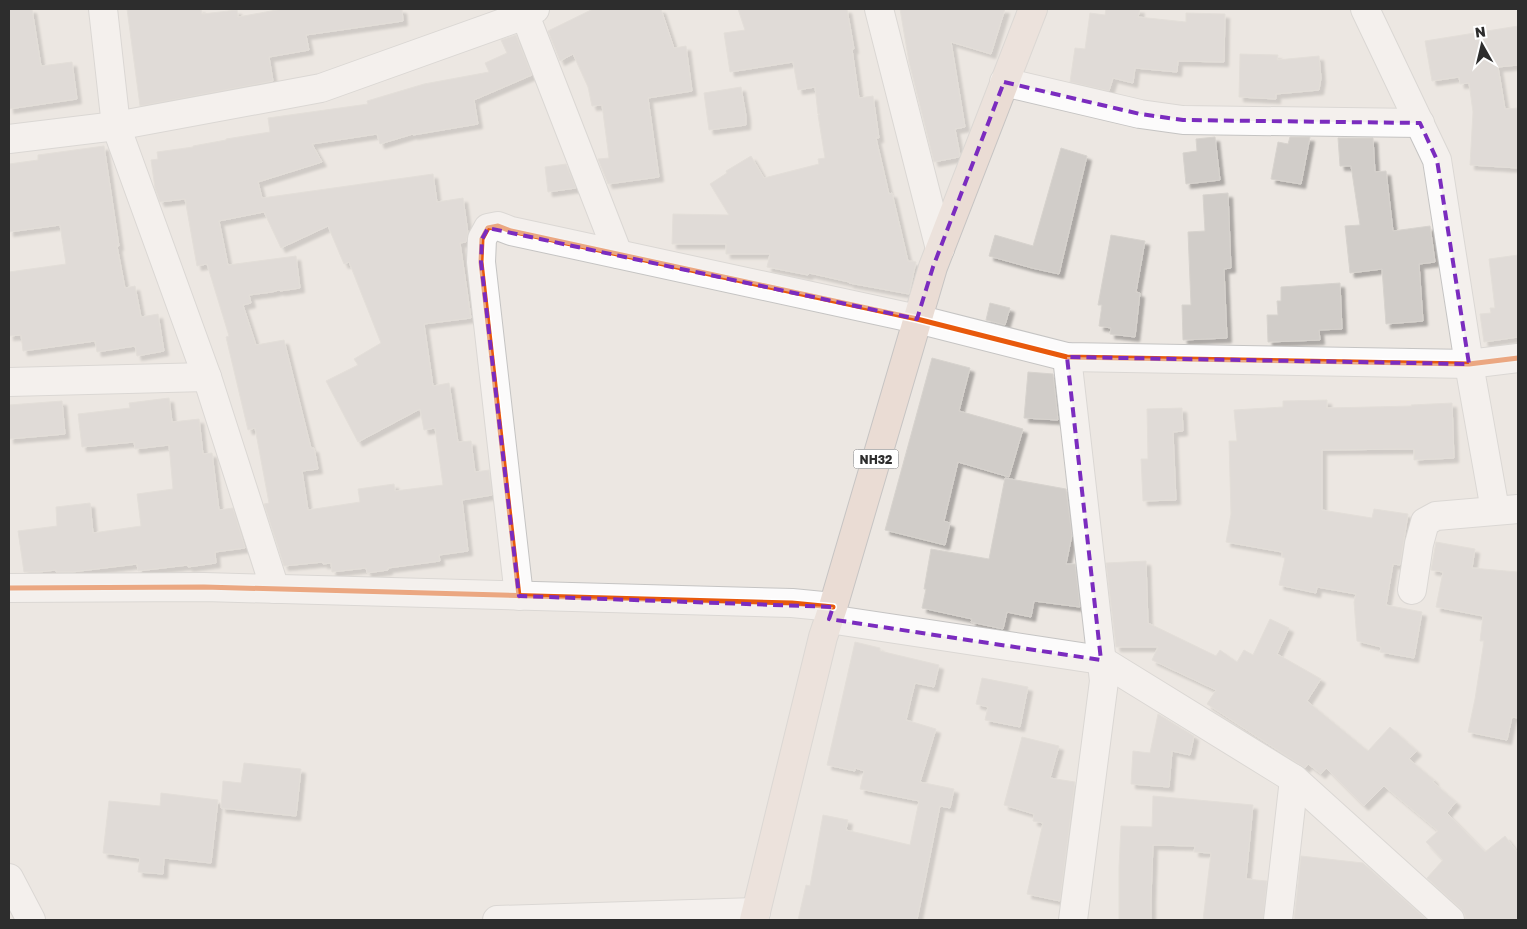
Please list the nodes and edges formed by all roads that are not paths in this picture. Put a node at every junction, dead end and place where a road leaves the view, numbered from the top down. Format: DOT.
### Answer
graph roads {
  1 [pos="103,9"];
  2 [pos="879,9"];
  3 [pos="1033,9"];
  4 [pos="1366,9"];
  5 [pos="526,11"];
  6 [pos="1004,82"];
  7 [pos="1420,123"];
  8 [pos="116,126"];
  9 [pos="9,138"];
  10 [pos="940,249"];
  11 [pos="618,254"];
  12 [pos="917,319"];
  13 [pos="1067,357"];
  14 [pos="1518,358"];
  15 [pos="1469,364"];
  16 [pos="207,377"];
  17 [pos="9,382"];
  18 [pos="1507,509"];
  19 [pos="9,588"];
  20 [pos="275,589"];
  21 [pos="1412,590"];
  22 [pos="519,596"];
  23 [pos="831,613"];
  24 [pos="1102,660"];
  25 [pos="1294,778"];
  26 [pos="9,878"];
  27 [pos="755,916"];
  28 [pos="31,920"];
  29 [pos="497,920"];
  30 [pos="1073,920"];
  31 [pos="1278,920"];
  32 [pos="1450,920"];
  1 -- 8 [label="street"];
  2 -- 10 [label="street"];
  3 -- 6 [label="highway, NH32"];
  4 -- 7 [label="street"];
  5 -- 8 [label="street"];
  5 -- 11 [label="street"];
  6 -- 7 [label="street"];
  6 -- 10 [label="highway, NH32"];
  7 -- 15 [label="street"];
  8 -- 9 [label="street"];
  8 -- 16 [label="street"];
  10 -- 12 [label="highway, NH32"];
  11 -- 12 [label="street"];
  11 -- 22 [label="street"];
  12 -- 13 [label="street"];
  12 -- 23 [label="highway, NH32"];
  13 -- 15 [label="street"];
  13 -- 24 [label="street"];
  14 -- 15 [label="street"];
  15 -- 18 [label="street"];
  16 -- 17 [label="street"];
  16 -- 20 [label="street"];
  18 -- 21 [label="street"];
  19 -- 20 [label="street"];
  20 -- 22 [label="street"];
  22 -- 23 [label="street"];
  23 -- 24 [label="street"];
  23 -- 27 [label="highway, NH32"];
  24 -- 25 [label="street"];
  24 -- 30 [label="street"];
  25 -- 31 [label="street"];
  25 -- 32 [label="street"];
  26 -- 28 [label="street"];
  27 -- 29 [label="street"];
}
